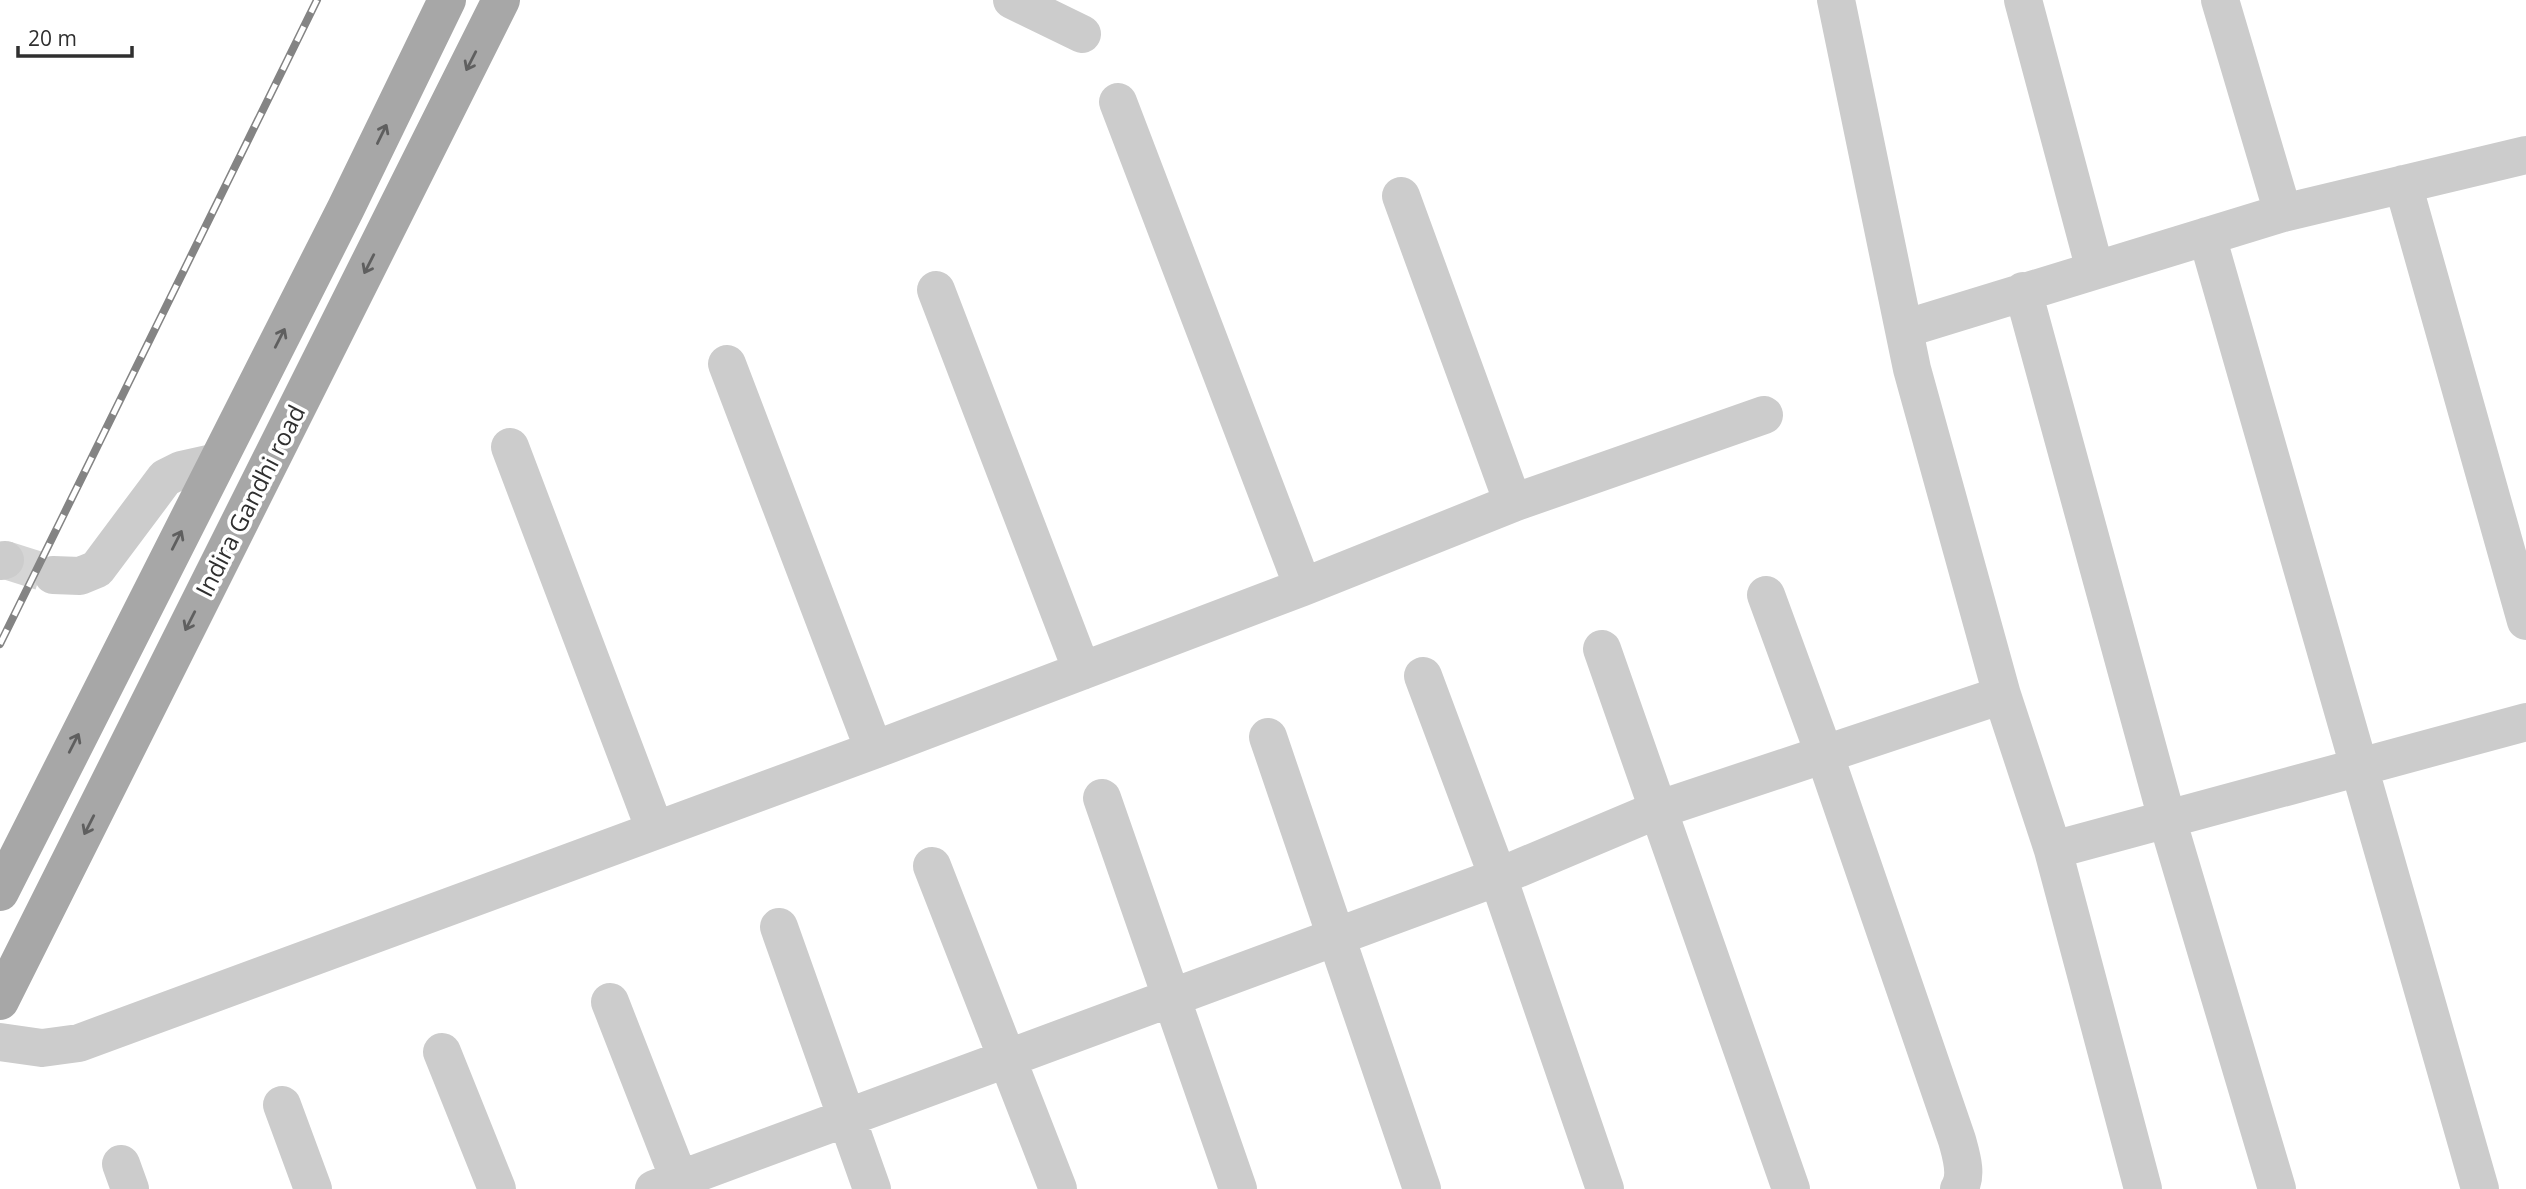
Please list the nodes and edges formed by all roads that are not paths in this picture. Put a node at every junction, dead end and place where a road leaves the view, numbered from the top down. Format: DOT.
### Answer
graph roads {
  1 [pos="447,0"];
  2 [pos="501,0"];
  3 [pos="1012,0"];
  4 [pos="1836,0"];
  5 [pos="2023,0"];
  6 [pos="2220,0"];
  7 [pos="1082,34"];
  8 [pos="1118,102"];
  9 [pos="2526,155"];
  10 [pos="2403,184"];
  11 [pos="1401,196"];
  12 [pos="2283,213"];
  13 [pos="2207,236"];
  14 [pos="2095,270"];
  15 [pos="936,290"];
  16 [pos="2023,291"];
  17 [pos="1904,329"];
  18 [pos="727,364"];
  19 [pos="1764,415"];
  20 [pos="510,446"];
  21 [pos="217,462"];
  22 [pos="1513,503"];
  23 [pos="54,575"];
  24 [pos="1303,587"];
  25 [pos="1766,595"];
  26 [pos="2526,621"];
  27 [pos="1602,649"];
  28 [pos="1082,671"];
  29 [pos="1423,676"];
  30 [pos="2002,695"];
  31 [pos="2526,722"];
  32 [pos="1268,737"];
  33 [pos="873,750"];
  34 [pos="1825,756"];
  35 [pos="2357,767"];
  36 [pos="1102,798"];
  37 [pos="1657,810"];
  38 [pos="2167,819"];
  39 [pos="655,830"];
  40 [pos="2053,850"];
  41 [pos="932,866"];
  42 [pos="1498,877"];
  43 [pos="0,892"];
  44 [pos="779,928"];
  45 [pos="1335,938"];
  46 [pos="1171,995"];
  47 [pos="0,1002"];
  48 [pos="610,1002"];
  49 [pos="0,1042"];
  50 [pos="442,1052"];
  51 [pos="1006,1059"];
  52 [pos="282,1105"];
  53 [pos="846,1117"];
  54 [pos="673,1186"];
  55 [pos="1962,1187"];
  56 [pos="313,1189"];
  57 [pos="497,1189"];
  58 [pos="872,1189"];
  59 [pos="1058,1189"];
  60 [pos="1238,1189"];
  61 [pos="1422,1189"];
  62 [pos="1605,1189"];
  63 [pos="1791,1189"];
  64 [pos="2143,1189"];
  65 [pos="2277,1189"];
  66 [pos="2480,1189"];
  21 -- 1 [label="main road, Indira Gandhi road, one-way"];
  2 -- 47 [label="main road, Indira Gandhi road, one-way"];
  3 -- 7 [label="street"];
  4 -- 17 [label="street"];
  5 -- 14 [label="street"];
  6 -- 12 [label="street"];
  8 -- 24 [label="street"];
  9 -- 10 [label="street"];
  10 -- 12 [label="street"];
  10 -- 26 [label="street"];
  11 -- 22 [label="street"];
  12 -- 13 [label="street"];
  13 -- 14 [label="street"];
  13 -- 35 [label="street"];
  14 -- 16 [label="street"];
  15 -- 28 [label="street"];
  16 -- 17 [label="street"];
  16 -- 38 [label="street"];
  17 -- 30 [label="street"];
  18 -- 33 [label="street"];
  19 -- 22 [label="street"];
  20 -- 39 [label="street"];
  21 -- 23 [label="street"];
  43 -- 21 [label="main road, Indira Gandhi road, one-way"];
  22 -- 24 [label="street"];
  24 -- 28 [label="street"];
  25 -- 34 [label="street"];
  27 -- 37 [label="street"];
  28 -- 33 [label="street"];
  29 -- 42 [label="street"];
  30 -- 34 [label="street"];
  30 -- 40 [label="street"];
  31 -- 35 [label="street"];
  32 -- 45 [label="street"];
  33 -- 39 [label="street"];
  34 -- 37 [label="street"];
  34 -- 55 [label="street"];
  35 -- 38 [label="street"];
  35 -- 66 [label="street"];
  36 -- 46 [label="street"];
  37 -- 42 [label="street"];
  37 -- 63 [label="street"];
  38 -- 40 [label="street"];
  38 -- 65 [label="street"];
  39 -- 49 [label="street"];
  40 -- 64 [label="street"];
  41 -- 51 [label="street"];
  42 -- 45 [label="street"];
  42 -- 62 [label="street"];
  44 -- 53 [label="street"];
  45 -- 46 [label="street"];
  45 -- 61 [label="street"];
  46 -- 51 [label="street"];
  46 -- 60 [label="street"];
  48 -- 54 [label="street"];
  50 -- 57 [label="street"];
  51 -- 53 [label="street"];
  51 -- 59 [label="street"];
  52 -- 56 [label="street"];
  53 -- 54 [label="street"];
  53 -- 58 [label="street"];
}
